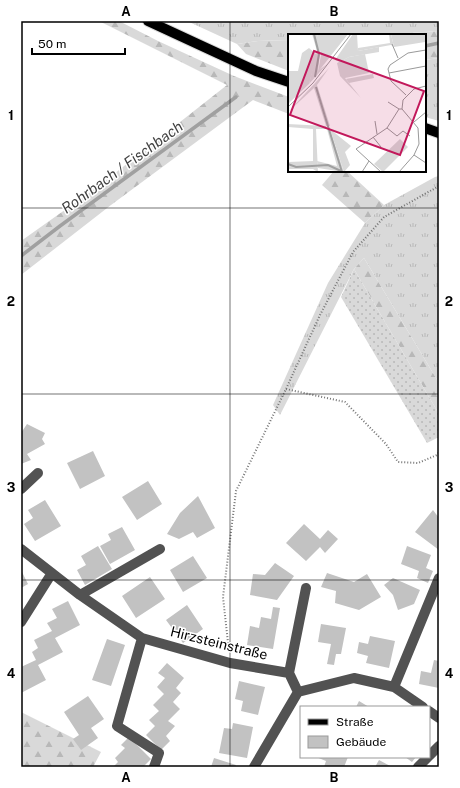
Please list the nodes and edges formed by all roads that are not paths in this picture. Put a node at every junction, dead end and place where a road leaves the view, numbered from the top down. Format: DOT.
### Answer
graph roads {
  1 [pos="148,21"];
  2 [pos="288,82"];
  3 [pos="426,128"];
  4 [pos="439,133"];
  5 [pos="38,473"];
  6 [pos="21,489"];
  7 [pos="21,549"];
  8 [pos="160,549"];
  9 [pos="52,573"];
  10 [pos="439,578"];
  11 [pos="306,588"];
  12 [pos="80,595"];
  13 [pos="21,622"];
  14 [pos="142,638"];
  15 [pos="289,673"];
  16 [pos="394,687"];
  17 [pos="298,692"];
  18 [pos="422,706"];
  19 [pos="430,712"];
  20 [pos="439,718"];
  21 [pos="439,746"];
  22 [pos="430,756"];
  23 [pos="428,758"];
  24 [pos="154,767"];
  25 [pos="254,767"];
  26 [pos="418,767"];
  1 -- 2 [label="main road"];
  3 -- 4 [label="main road"];
  5 -- 6 [label="street"];
  7 -- 9 [label="street, Hirzsteinstraße"];
  8 -- 12 [label="street"];
  9 -- 12 [label="street, Hirzsteinstraße"];
  9 -- 13 [label="street"];
  10 -- 16 [label="street"];
  11 -- 15 [label="street"];
  12 -- 14 [label="street, Hirzsteinstraße"];
  14 -- 15 [label="street, Hirzsteinstraße"];
  14 -- 24 [label="street"];
  15 -- 17 [label="street"];
  16 -- 17 [label="street"];
  16 -- 18 [label="street"];
  17 -- 25 [label="street"];
  19 -- 20 [label="street"];
  21 -- 22 [label="street"];
  23 -- 26 [label="street"];
}
